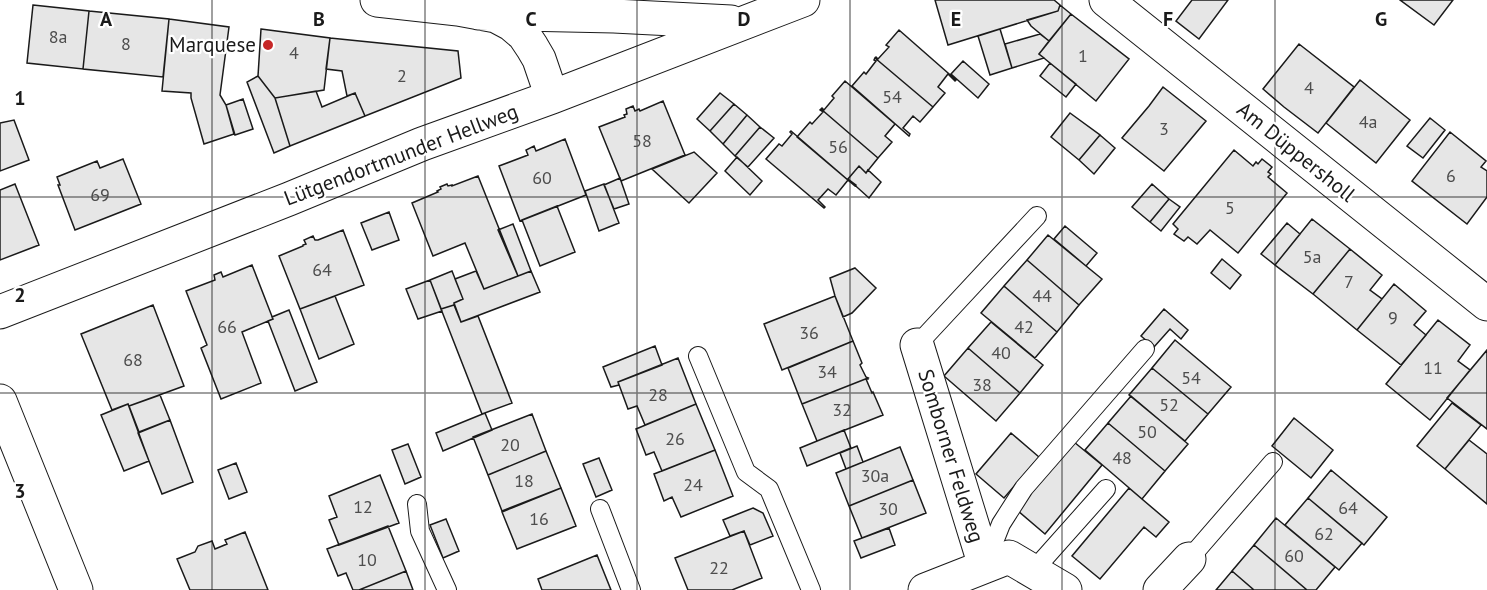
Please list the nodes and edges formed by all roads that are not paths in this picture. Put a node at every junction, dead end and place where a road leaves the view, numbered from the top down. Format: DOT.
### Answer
graph roads {
  1 [pos="377,0"];
  2 [pos="802,0"];
  3 [pos="1106,0"];
  4 [pos="478,13"];
  5 [pos="745,23"];
  6 [pos="552,97"];
  7 [pos="1037,216"];
  8 [pos="1487,304"];
  9 [pos="0,312"];
  10 [pos="917,345"];
  11 [pos="1145,349"];
  12 [pos="698,356"];
  13 [pos="0,401"];
  14 [pos="1273,462"];
  15 [pos="1106,489"];
  16 [pos="417,504"];
  17 [pos="600,509"];
  18 [pos="1189,559"];
  19 [pos="985,566"];
  20 [pos="1034,571"];
  21 [pos="76,590"];
  22 [pos="447,590"];
  23 [pos="631,590"];
  24 [pos="811,590"];
  25 [pos="925,590"];
  26 [pos="1065,590"];
  27 [pos="1160,590"];
  1 -- 4 [label="street"];
  2 -- 5 [label="street, Lütgendortmunder Hellweg"];
  3 -- 8 [label="street, Am Düppersholl"];
  4 -- 5 [label="street"];
  4 -- 6 [label="street"];
  5 -- 6 [label="street, Lütgendortmunder Hellweg"];
  6 -- 9 [label="street, Lütgendortmunder Hellweg"];
  7 -- 10 [label="lane"];
  10 -- 19 [label="street, Somborner Feldweg"];
  11 -- 19 [label="lane"];
  12 -- 24 [label="lane"];
  13 -- 21 [label="street"];
  14 -- 18 [label="lane"];
  15 -- 20 [label="lane"];
  16 -- 22 [label="lane"];
  17 -- 23 [label="lane"];
  18 -- 27 [label="street"];
  19 -- 20 [label="street, Somborner Feldweg"];
  19 -- 25 [label="street, Somborner Feldweg"];
  20 -- 26 [label="street, Somborner Feldweg"];
}
